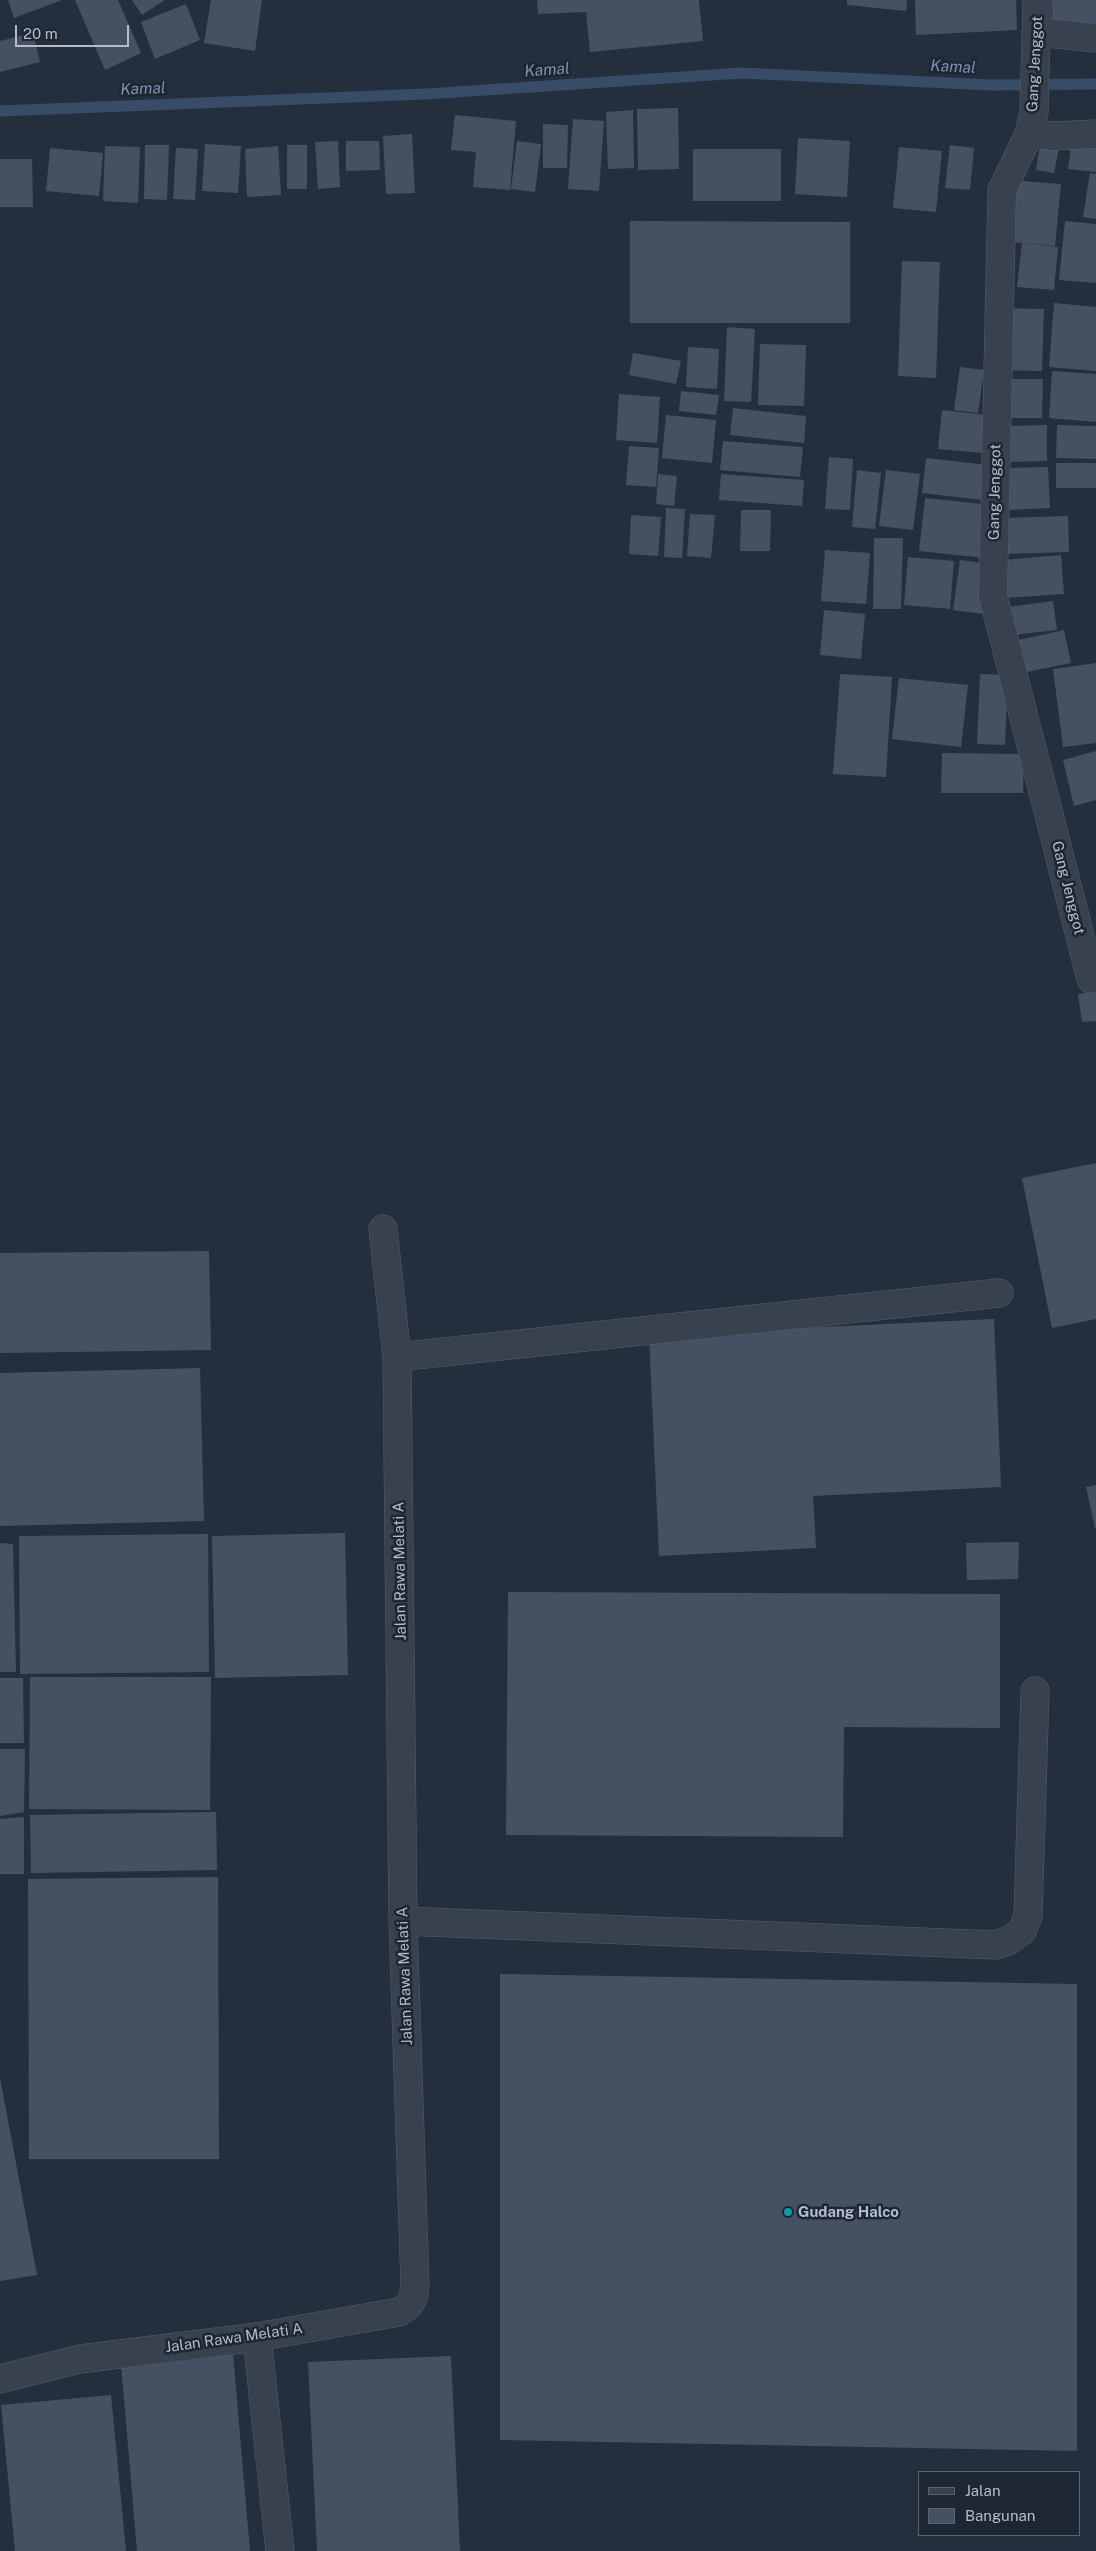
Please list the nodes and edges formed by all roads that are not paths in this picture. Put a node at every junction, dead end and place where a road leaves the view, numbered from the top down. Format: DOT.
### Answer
graph roads {
  1 [pos="1038,0"];
  2 [pos="1096,38"];
  3 [pos="1036,44"];
  4 [pos="1031,123"];
  5 [pos="1096,134"];
  6 [pos="1091,979"];
  7 [pos="383,1229"];
  8 [pos="999,1293"];
  9 [pos="397,1357"];
  10 [pos="1035,1691"];
  11 [pos="403,1921"];
  12 [pos="257,2337"];
  13 [pos="0,2379"];
  14 [pos="280,2551"];
  1 -- 3 [label="street, Gang Jenggot"];
  2 -- 3 [label="street"];
  3 -- 4 [label="street, Gang Jenggot"];
  4 -- 5 [label="street"];
  4 -- 6 [label="street, Gang Jenggot"];
  7 -- 9 [label="street, Jalan Rawa Melati A"];
  8 -- 9 [label="street"];
  9 -- 11 [label="street, Jalan Rawa Melati A"];
  10 -- 11 [label="street"];
  11 -- 12 [label="street, Jalan Rawa Melati A"];
  12 -- 13 [label="street, Jalan Rawa Melati A"];
  12 -- 14 [label="street"];
}
